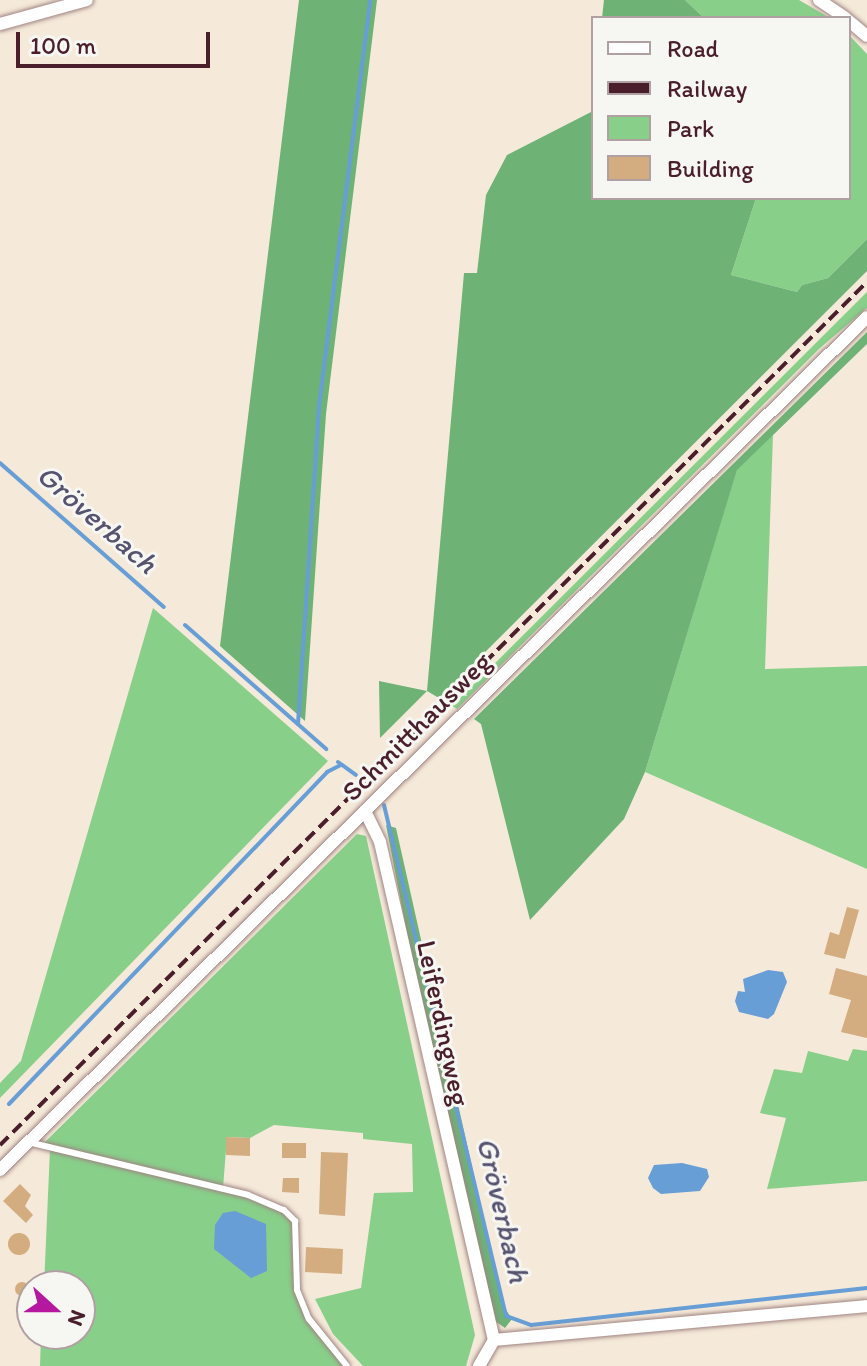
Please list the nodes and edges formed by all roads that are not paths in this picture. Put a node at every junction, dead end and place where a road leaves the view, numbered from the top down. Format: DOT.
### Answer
graph roads {
  1 [pos="87,0"];
  2 [pos="819,0"];
  3 [pos="843,16"];
  4 [pos="851,22"];
  5 [pos="0,24"];
  6 [pos="867,36"];
  7 [pos="867,317"];
  8 [pos="365,811"];
  9 [pos="28,1142"];
  10 [pos="0,1170"];
  11 [pos="867,1306"];
  12 [pos="494,1340"];
  13 [pos="347,1366"];
  14 [pos="479,1366"];
  1 -- 5 [label="street"];
  2 -- 3 [label="street"];
  4 -- 6 [label="street"];
  7 -- 8 [label="street, Schmitthausweg"];
  8 -- 9 [label="street, Schmitthausweg"];
  8 -- 12 [label="street, Leiferdingweg"];
  9 -- 10 [label="street, Schmitthausweg"];
  9 -- 13 [label="lane"];
  11 -- 12 [label="street"];
  12 -- 14 [label="street"];
}
